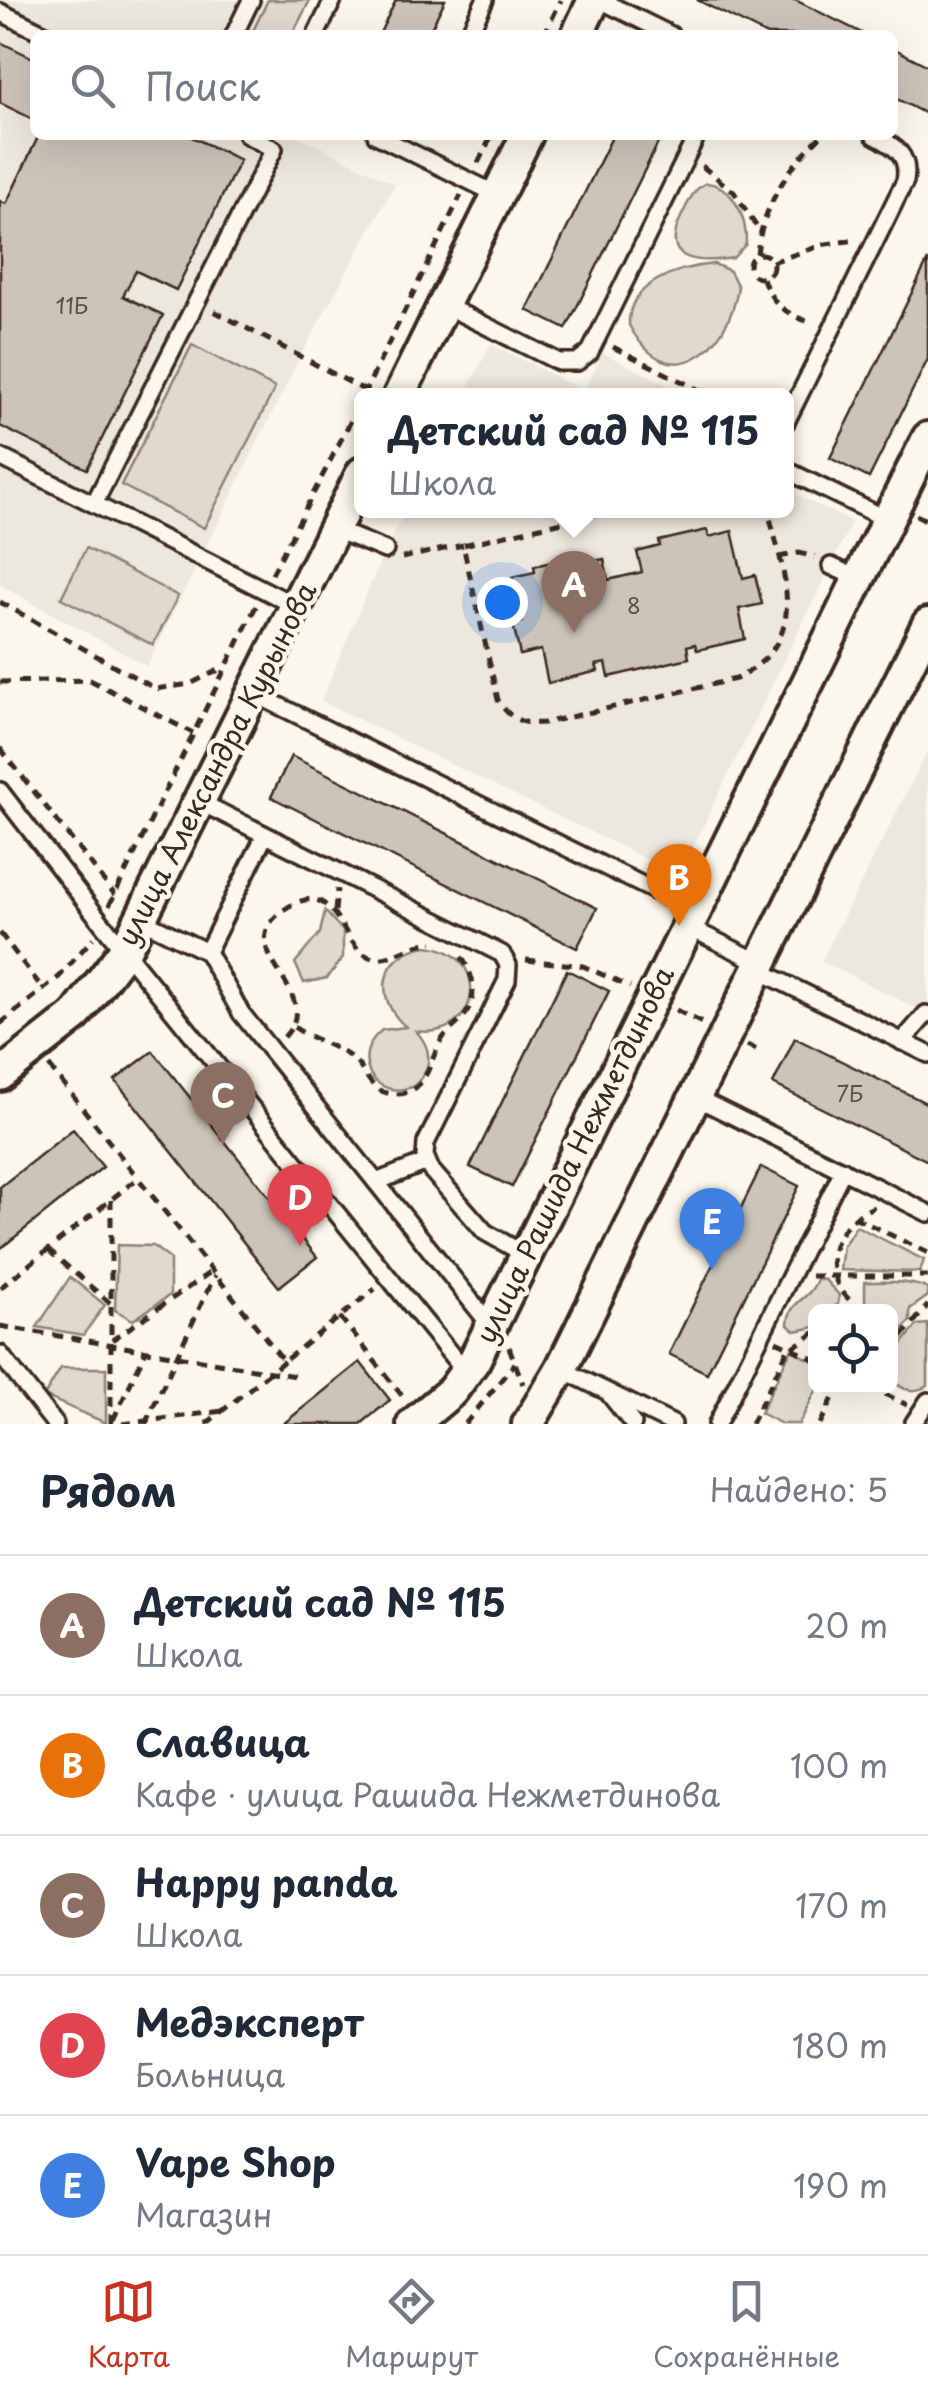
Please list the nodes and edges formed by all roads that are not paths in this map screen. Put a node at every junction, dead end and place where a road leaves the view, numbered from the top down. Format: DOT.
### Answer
graph roads {
  1 [pos="251,0"];
  2 [pos="333,0"];
  3 [pos="485,0"];
  4 [pos="597,0"];
  5 [pos="0,12"];
  6 [pos="37,30"];
  7 [pos="236,30"];
  8 [pos="318,30"];
  9 [pos="470,30"];
  10 [pos="579,30"];
  11 [pos="660,30"];
  12 [pos="257,140"];
  13 [pos="386,140"];
  14 [pos="417,140"];
  15 [pos="525,140"];
  16 [pos="695,140"];
  17 [pos="883,140"];
  18 [pos="411,152"];
  19 [pos="498,195"];
  20 [pos="444,305"];
  21 [pos="403,388"];
  22 [pos="794,406"];
  23 [pos="928,438"];
  24 [pos="0,456"];
  25 [pos="794,474"];
  26 [pos="354,488"];
  27 [pos="94,504"];
  28 [pos="888,520"];
  29 [pos="334,529"];
  30 [pos="385,550"];
  31 [pos="296,606"];
  32 [pos="928,624"];
  33 [pos="254,693"];
  34 [pos="0,790"];
  35 [pos="200,802"];
  36 [pos="265,835"];
  37 [pos="692,919"];
  38 [pos="142,920"];
  39 [pos="125,950"];
  40 [pos="207,952"];
  41 [pos="759,966"];
  42 [pos="926,1014"];
  43 [pos="902,1042"];
  44 [pos="928,1054"];
  45 [pos="0,1076"];
  46 [pos="695,1097"];
  47 [pos="427,1162"];
  48 [pos="842,1170"];
  49 [pos="376,1182"];
  50 [pos="928,1212"];
  51 [pos="526,1256"];
  52 [pos="491,1326"];
  53 [pos="0,1354"];
  54 [pos="561,1369"];
  55 [pos="466,1374"];
  56 [pos="607,1392"];
  57 [pos="416,1421"];
  58 [pos="56,1424"];
  59 [pos="528,1424"];
  60 [pos="633,1424"];
  61 [pos="673,1424"];
  62 [pos="717,1424"];
  1 -- 7 [label="lane"];
  2 -- 8 [label="lane"];
  3 -- 9 [label="lane"];
  4 -- 10 [label="street"];
  4 -- 11 [label="lane"];
  5 -- 6 [label="lane"];
  12 -- 27 [label="lane"];
  13 -- 18 [label="lane"];
  14 -- 18 [label="lane"];
  15 -- 19 [label="street"];
  16 -- 20 [label="lane"];
  17 -- 22 [label="lane"];
  18 -- 19 [label="lane"];
  19 -- 20 [label="street"];
  20 -- 21 [label="street"];
  23 -- 28 [label="street, улица Рашида Нежметдинова"];
  24 -- 27 [label="lane"];
  25 -- 28 [label="lane"];
  26 -- 29 [label="street, улица Александра Курынова"];
  27 -- 31 [label="lane"];
  28 -- 37 [label="street, улица Рашида Нежметдинова"];
  29 -- 30 [label="lane"];
  29 -- 31 [label="street, улица Александра Курынова"];
  31 -- 33 [label="street, улица Александра Курынова"];
  32 -- 41 [label="street"];
  33 -- 35 [label="street, улица Александра Курынова"];
  33 -- 37 [label="lane"];
  34 -- 39 [label="lane"];
  35 -- 36 [label="lane"];
  35 -- 38 [label="street, улица Александра Курынова"];
  36 -- 40 [label="lane"];
  36 -- 47 [label="lane"];
  37 -- 41 [label="lane"];
  37 -- 51 [label="street, улица Рашида Нежметдинова"];
  38 -- 39 [label="street, улица Александра Курынова"];
  38 -- 40 [label="lane"];
  39 -- 45 [label="street, улица Александра Курынова"];
  39 -- 55 [label="lane"];
  40 -- 49 [label="lane"];
  41 -- 43 [label="lane"];
  41 -- 46 [label="street"];
  42 -- 43 [label="lane"];
  43 -- 44 [label="lane"];
  46 -- 48 [label="lane"];
  46 -- 54 [label="street"];
  47 -- 49 [label="lane"];
  47 -- 51 [label="lane"];
  48 -- 50 [label="lane"];
  48 -- 62 [label="lane"];
  49 -- 52 [label="lane"];
  51 -- 52 [label="street, улица Рашида Нежметдинова"];
  52 -- 55 [label="street, улица Рашида Нежметдинова"];
  53 -- 58 [label="lane"];
  54 -- 56 [label="lane"];
  54 -- 59 [label="street"];
  55 -- 57 [label="street, улица Рашида Нежметдинова"];
  56 -- 60 [label="lane"];
  56 -- 61 [label="lane"];
}
